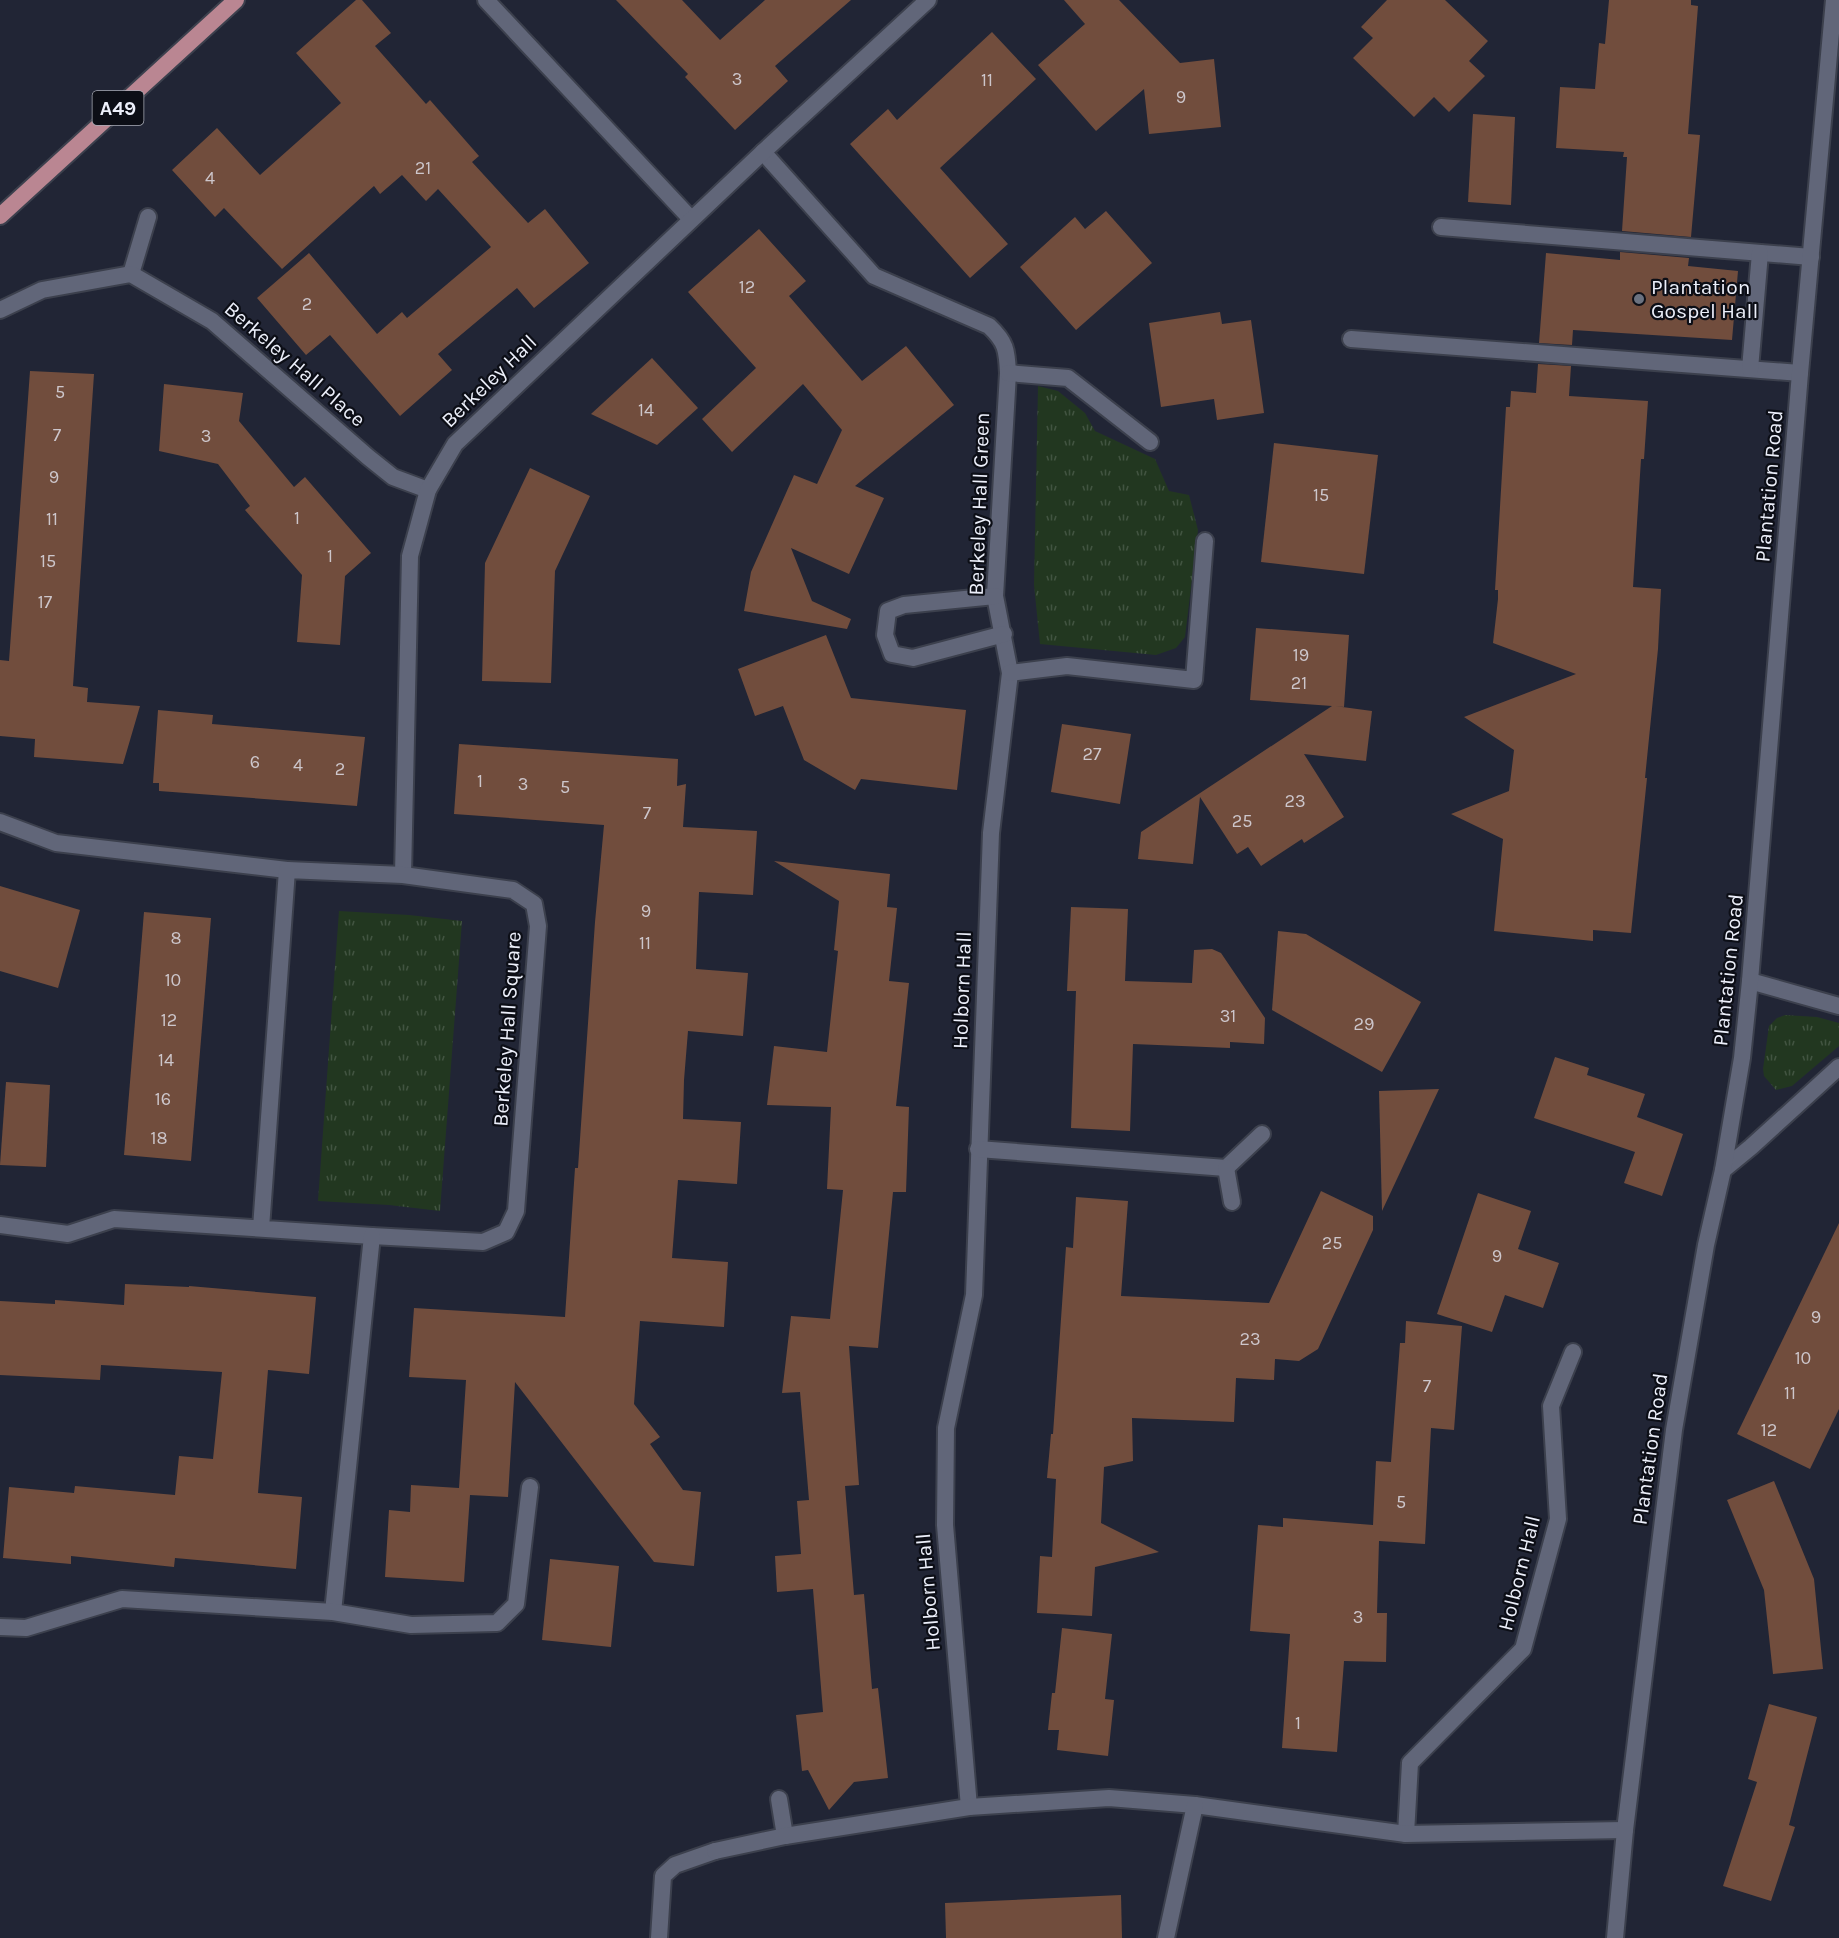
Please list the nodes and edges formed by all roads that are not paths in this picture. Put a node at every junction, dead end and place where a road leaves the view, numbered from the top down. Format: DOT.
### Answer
graph roads {
  1 [pos="236,0"];
  2 [pos="486,0"];
  3 [pos="928,0"];
  4 [pos="1834,0"];
  5 [pos="763,152"];
  6 [pos="0,216"];
  7 [pos="148,217"];
  8 [pos="691,219"];
  9 [pos="1441,227"];
  10 [pos="1760,253"];
  11 [pos="1811,256"];
  12 [pos="131,274"];
  13 [pos="0,310"];
  14 [pos="1351,339"];
  15 [pos="1750,369"];
  16 [pos="1008,373"];
  17 [pos="1800,373"];
  18 [pos="1150,442"];
  19 [pos="428,490"];
  20 [pos="1205,541"];
  21 [pos="995,596"];
  22 [pos="1004,634"];
  23 [pos="1010,673"];
  24 [pos="0,822"];
  25 [pos="991,833"];
  26 [pos="287,870"];
  27 [pos="403,875"];
  28 [pos="1750,981"];
  29 [pos="1839,1006"];
  30 [pos="1839,1067"];
  31 [pos="1262,1134"];
  32 [pos="978,1149"];
  33 [pos="1226,1168"];
  34 [pos="1723,1170"];
  35 [pos="1232,1202"];
  36 [pos="0,1225"];
  37 [pos="261,1228"];
  38 [pos="372,1236"];
  39 [pos="1573,1352"];
  40 [pos="530,1487"];
  41 [pos="333,1612"];
  42 [pos="0,1627"];
  43 [pos="779,1799"];
  44 [pos="1196,1805"];
  45 [pos="969,1807"];
  46 [pos="1625,1830"];
  47 [pos="1406,1834"];
  48 [pos="785,1836"];
  49 [pos="659,1938"];
  50 [pos="1166,1938"];
  51 [pos="1615,1938"];
  1 -- 6 [label="main road, A49"];
  2 -- 8 [label="street"];
  3 -- 5 [label="street, Berkeley Hall"];
  4 -- 11 [label="street, Plantation Road"];
  5 -- 8 [label="street, Berkeley Hall"];
  5 -- 16 [label="street, Berkeley Hall Green"];
  7 -- 12 [label="street"];
  8 -- 19 [label="street, Berkeley Hall"];
  9 -- 10 [label="street"];
  10 -- 11 [label="street"];
  10 -- 15 [label="street"];
  11 -- 17 [label="street, Plantation Road"];
  12 -- 13 [label="street"];
  12 -- 19 [label="street, Berkeley Hall Place"];
  14 -- 15 [label="street"];
  15 -- 17 [label="street"];
  16 -- 18 [label="street"];
  16 -- 21 [label="street, Berkeley Hall Green"];
  17 -- 28 [label="street, Plantation Road"];
  19 -- 27 [label="street, Berkeley Hall"];
  20 -- 23 [label="street"];
  21 -- 22 [label="street, Berkeley Hall Green"];
  21 -- 22 [label="street"];
  22 -- 23 [label="street, Berkeley Hall Green"];
  23 -- 25 [label="street, Berkeley Hall Green"];
  24 -- 26 [label="street, Berkeley Hall Square"];
  25 -- 32 [label="street, Holborn Hall"];
  26 -- 27 [label="street, Berkeley Hall Square"];
  26 -- 37 [label="street"];
  27 -- 38 [label="street, Berkeley Hall Square"];
  28 -- 29 [label="street"];
  28 -- 34 [label="street, Plantation Road"];
  30 -- 34 [label="street"];
  31 -- 33 [label="street"];
  32 -- 33 [label="street"];
  32 -- 45 [label="street, Holborn Hall"];
  33 -- 35 [label="street"];
  34 -- 46 [label="street, Plantation Road"];
  36 -- 37 [label="street, Berkeley Hall Square"];
  37 -- 38 [label="street, Berkeley Hall Square"];
  38 -- 41 [label="street"];
  39 -- 47 [label="street, Holborn Hall"];
  40 -- 41 [label="street"];
  41 -- 42 [label="street"];
  43 -- 48 [label="street"];
  44 -- 45 [label="street"];
  44 -- 47 [label="street"];
  44 -- 50 [label="street"];
  45 -- 48 [label="street"];
  46 -- 47 [label="street"];
  46 -- 51 [label="street, Plantation Road"];
  48 -- 49 [label="street"];
}
